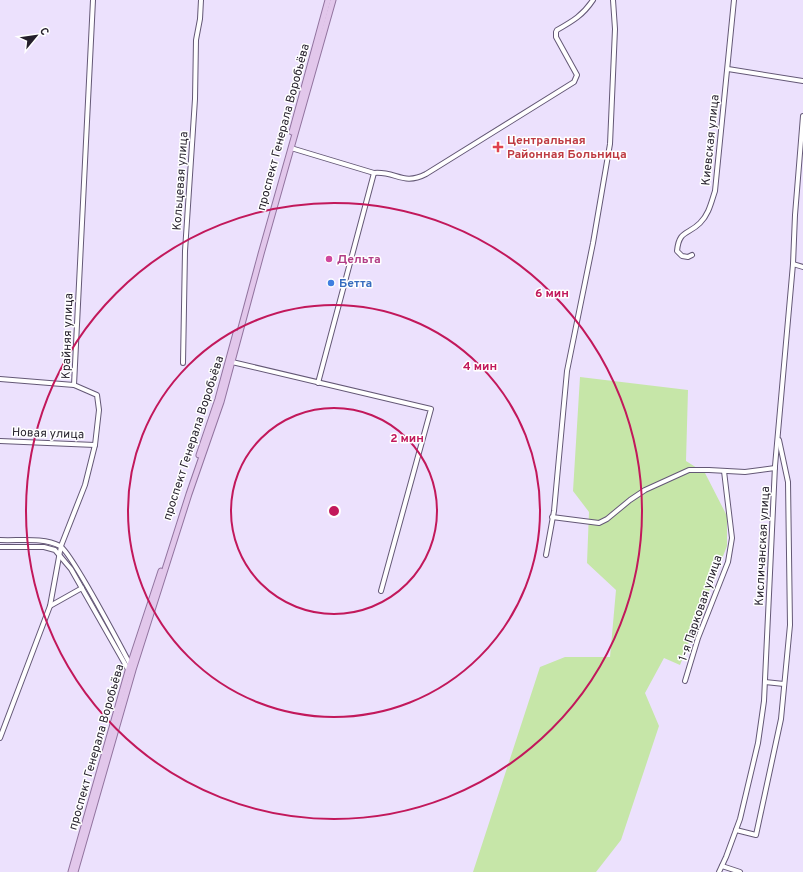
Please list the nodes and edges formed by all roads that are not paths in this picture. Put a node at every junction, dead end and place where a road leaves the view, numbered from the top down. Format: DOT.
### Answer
graph roads {
  1 [pos="93,0"];
  2 [pos="201,0"];
  3 [pos="328,0"];
  4 [pos="333,0"];
  5 [pos="593,0"];
  6 [pos="613,0"];
  7 [pos="734,0"];
  8 [pos="329,8"];
  9 [pos="728,69"];
  10 [pos="803,81"];
  11 [pos="803,116"];
  12 [pos="291,148"];
  13 [pos="374,173"];
  14 [pos="692,255"];
  15 [pos="793,264"];
  16 [pos="803,266"];
  17 [pos="232,362"];
  18 [pos="183,363"];
  19 [pos="0,380"];
  20 [pos="318,383"];
  21 [pos="74,384"];
  22 [pos="778,436"];
  23 [pos="0,441"];
  24 [pos="95,445"];
  25 [pos="775,468"];
  26 [pos="724,471"];
  27 [pos="552,517"];
  28 [pos="0,540"];
  29 [pos="62,546"];
  30 [pos="0,547"];
  31 [pos="546,555"];
  32 [pos="60,556"];
  33 [pos="82,588"];
  34 [pos="381,591"];
  35 [pos="50,606"];
  36 [pos="130,665"];
  37 [pos="131,672"];
  38 [pos="685,681"];
  39 [pos="765,682"];
  40 [pos="784,684"];
  41 [pos="0,738"];
  42 [pos="736,830"];
  43 [pos="722,866"];
  44 [pos="74,871"];
  45 [pos="719,872"];
  46 [pos="740,872"];
  1 -- 21 [label="street, Крайняя улица"];
  2 -- 18 [label="street, Кольцевая улица"];
  3 -- 8 [label="main road"];
  4 -- 8 [label="main road"];
  5 -- 13 [label="street"];
  6 -- 27 [label="street"];
  7 -- 9 [label="street, Киевская улица"];
  8 -- 12 [label="main road, проспект Генерала Воробьёва"];
  8 -- 36 [label="main road, проспект Генерала Воробьёва"];
  9 -- 10 [label="street"];
  9 -- 14 [label="street, Киевская улица"];
  11 -- 15 [label="street, Кисличанская улица"];
  12 -- 13 [label="street"];
  12 -- 17 [label="main road, проспект Генерала Воробьёва"];
  13 -- 20 [label="street"];
  15 -- 16 [label="street"];
  15 -- 22 [label="street, Кисличанская улица"];
  17 -- 20 [label="street"];
  17 -- 37 [label="main road, проспект Генерала Воробьёва"];
  19 -- 21 [label="street"];
  20 -- 34 [label="street"];
  21 -- 24 [label="street, Крайняя улица"];
  22 -- 25 [label="street, Кисличанская улица"];
  22 -- 40 [label="street"];
  23 -- 24 [label="street, Новая улица"];
  24 -- 29 [label="street, Крайняя улица"];
  25 -- 26 [label="street"];
  25 -- 39 [label="street, Кисличанская улица"];
  26 -- 27 [label="street"];
  26 -- 38 [label="street, 1-я Парковая улица"];
  27 -- 31 [label="street"];
  28 -- 29 [label="street"];
  29 -- 32 [label="street, Крайняя улица"];
  29 -- 36 [label="street"];
  30 -- 32 [label="street"];
  32 -- 33 [label="street"];
  32 -- 35 [label="street, Крайняя улица"];
  33 -- 35 [label="street"];
  33 -- 37 [label="street"];
  35 -- 41 [label="street, Крайняя улица"];
  36 -- 37 [label="main road, проспект Генерала Воробьёва"];
  37 -- 44 [label="main road, проспект Генерала Воробьёва"];
  39 -- 40 [label="street"];
  39 -- 42 [label="street, Кисличанская улица"];
  40 -- 42 [label="street"];
  42 -- 43 [label="street, Кисличанская улица"];
  43 -- 45 [label="street, Кисличанская улица"];
  43 -- 46 [label="street"];
}
